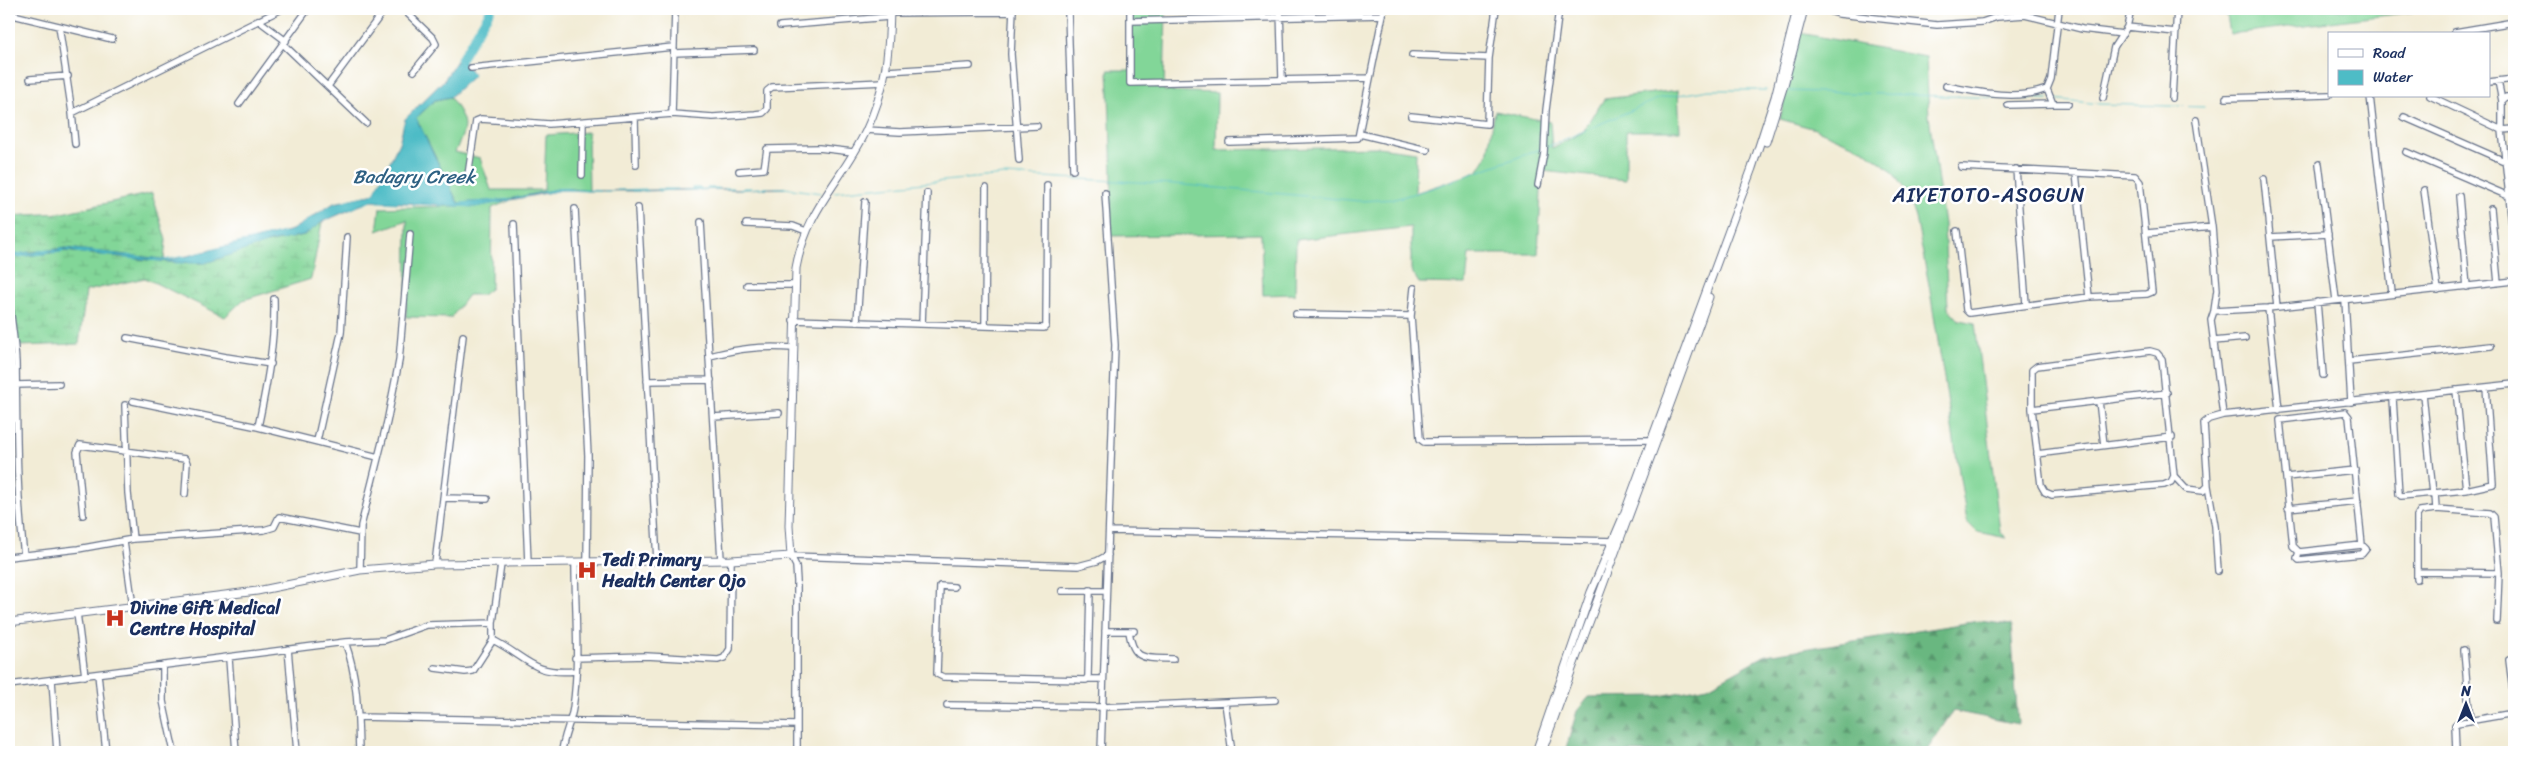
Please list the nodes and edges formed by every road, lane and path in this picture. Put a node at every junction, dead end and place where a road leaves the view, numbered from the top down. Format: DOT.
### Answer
graph roads {
  1 [pos="282,9"];
  2 [pos="308,9"];
  3 [pos="385,9"];
  4 [pos="403,9"];
  5 [pos="675,9"];
  6 [pos="1065,9"];
  7 [pos="1130,9"];
  8 [pos="1280,9"];
  9 [pos="1496,9"];
  10 [pos="1558,9"];
  11 [pos="1797,9"];
  12 [pos="1804,9"];
  13 [pos="1821,9"];
  14 [pos="2059,9"];
  15 [pos="2131,9"];
  16 [pos="2177,9"];
  17 [pos="1013,10"];
  18 [pos="1384,12"];
  19 [pos="2025,12"];
  20 [pos="889,13"];
  21 [pos="9,14"];
  22 [pos="1281,17"];
  23 [pos="258,20"];
  24 [pos="1130,21"];
  25 [pos="2514,22"];
  26 [pos="2058,23"];
  27 [pos="59,26"];
  28 [pos="780,26"];
  29 [pos="2126,27"];
  30 [pos="2176,32"];
  31 [pos="2455,32"];
  32 [pos="2123,34"];
  33 [pos="112,39"];
  34 [pos="285,43"];
  35 [pos="674,50"];
  36 [pos="754,50"];
  37 [pos="1412,54"];
  38 [pos="1489,58"];
  39 [pos="970,66"];
  40 [pos="471,68"];
  41 [pos="414,71"];
  42 [pos="887,71"];
  43 [pos="68,76"];
  44 [pos="1370,78"];
  45 [pos="30,79"];
  46 [pos="1282,79"];
  47 [pos="2514,79"];
  48 [pos="2498,81"];
  49 [pos="884,82"];
  50 [pos="2490,82"];
  51 [pos="328,86"];
  52 [pos="1946,86"];
  53 [pos="2048,92"];
  54 [pos="2328,95"];
  55 [pos="2514,97"];
  56 [pos="2103,98"];
  57 [pos="2172,98"];
  58 [pos="2226,98"];
  59 [pos="2370,98"];
  60 [pos="2434,98"];
  61 [pos="2502,101"];
  62 [pos="2053,102"];
  63 [pos="239,104"];
  64 [pos="2068,104"];
  65 [pos="2008,105"];
  66 [pos="72,114"];
  67 [pos="672,114"];
  68 [pos="1411,116"];
  69 [pos="2404,117"];
  70 [pos="635,118"];
  71 [pos="2196,120"];
  72 [pos="583,122"];
  73 [pos="366,124"];
  74 [pos="1037,126"];
  75 [pos="1017,127"];
  76 [pos="2514,129"];
  77 [pos="866,130"];
  78 [pos="2502,130"];
  79 [pos="1360,134"];
  80 [pos="1229,142"];
  81 [pos="76,144"];
  82 [pos="1427,150"];
  83 [pos="853,152"];
  84 [pos="2406,152"];
  85 [pos="1019,160"];
  86 [pos="2514,161"];
  87 [pos="2505,162"];
  88 [pos="2319,164"];
  89 [pos="636,165"];
  90 [pos="1960,167"];
  91 [pos="2016,169"];
  92 [pos="1073,170"];
  93 [pos="740,171"];
  94 [pos="2076,173"];
  95 [pos="582,176"];
  96 [pos="2264,180"];
  97 [pos="467,182"];
  98 [pos="1047,184"];
  99 [pos="1538,185"];
  100 [pos="986,188"];
  101 [pos="2424,190"];
  102 [pos="927,193"];
  103 [pos="1104,193"];
  104 [pos="2511,194"];
  105 [pos="2459,196"];
  106 [pos="865,202"];
  107 [pos="638,208"];
  108 [pos="575,209"];
  109 [pos="2491,209"];
  110 [pos="701,222"];
  111 [pos="514,224"];
  112 [pos="746,224"];
  113 [pos="2513,225"];
  114 [pos="2212,227"];
  115 [pos="806,231"];
  116 [pos="1957,231"];
  117 [pos="2147,233"];
  118 [pos="410,234"];
  119 [pos="2328,234"];
  120 [pos="348,237"];
  121 [pos="2270,237"];
  122 [pos="2514,243"];
  123 [pos="2514,281"];
  124 [pos="2498,283"];
  125 [pos="747,285"];
  126 [pos="794,285"];
  127 [pos="2467,287"];
  128 [pos="1414,288"];
  129 [pos="2438,290"];
  130 [pos="2392,293"];
  131 [pos="2088,297"];
  132 [pos="9,298"];
  133 [pos="274,300"];
  134 [pos="2336,300"];
  135 [pos="2345,300"];
  136 [pos="2317,302"];
  137 [pos="2026,304"];
  138 [pos="2277,307"];
  139 [pos="2268,308"];
  140 [pos="2514,309"];
  141 [pos="2214,311"];
  142 [pos="1296,314"];
  143 [pos="1411,316"];
  144 [pos="794,320"];
  145 [pos="857,322"];
  146 [pos="2514,323"];
  147 [pos="922,324"];
  148 [pos="985,325"];
  149 [pos="463,336"];
  150 [pos="127,338"];
  151 [pos="2245,338"];
  152 [pos="2214,341"];
  153 [pos="2492,346"];
  154 [pos="793,348"];
  155 [pos="710,356"];
  156 [pos="2349,361"];
  157 [pos="271,364"];
  158 [pos="2323,375"];
  159 [pos="711,380"];
  160 [pos="647,381"];
  161 [pos="59,384"];
  162 [pos="2514,384"];
  163 [pos="15,385"];
  164 [pos="2486,387"];
  165 [pos="2456,390"];
  166 [pos="2167,393"];
  167 [pos="2423,394"];
  168 [pos="2393,398"];
  169 [pos="132,400"];
  170 [pos="2098,401"];
  171 [pos="2351,402"];
  172 [pos="125,405"];
  173 [pos="2301,408"];
  174 [pos="2032,409"];
  175 [pos="2279,410"];
  176 [pos="779,413"];
  177 [pos="2223,415"];
  178 [pos="713,417"];
  179 [pos="2302,417"];
  180 [pos="258,427"];
  181 [pos="2172,437"];
  182 [pos="1650,440"];
  183 [pos="317,441"];
  184 [pos="2104,445"];
  185 [pos="126,452"];
  186 [pos="2037,454"];
  187 [pos="378,457"];
  188 [pos="2355,470"];
  189 [pos="2174,476"];
  190 [pos="2286,477"];
  191 [pos="2208,486"];
  192 [pos="2466,490"];
  193 [pos="2434,493"];
  194 [pos="185,494"];
  195 [pos="443,498"];
  196 [pos="487,499"];
  197 [pos="2358,501"];
  198 [pos="2288,508"];
  199 [pos="2436,509"];
  200 [pos="83,515"];
  201 [pos="1109,531"];
  202 [pos="360,533"];
  203 [pos="133,539"];
  204 [pos="1616,541"];
  205 [pos="124,542"];
  206 [pos="2362,544"];
  207 [pos="2299,552"];
  208 [pos="24,555"];
  209 [pos="1108,555"];
  210 [pos="791,556"];
  211 [pos="9,557"];
  212 [pos="721,560"];
  213 [pos="730,560"];
  214 [pos="657,561"];
  215 [pos="576,562"];
  216 [pos="587,562"];
  217 [pos="528,563"];
  218 [pos="435,564"];
  219 [pos="500,564"];
  220 [pos="360,570"];
  221 [pos="2218,571"];
  222 [pos="2417,572"];
  223 [pos="2499,572"];
  224 [pos="2418,580"];
  225 [pos="954,587"];
  226 [pos="1090,590"];
  227 [pos="1062,591"];
  228 [pos="1106,591"];
  229 [pos="132,606"];
  230 [pos="77,613"];
  231 [pos="2497,621"];
  232 [pos="9,622"];
  233 [pos="493,623"];
  234 [pos="1104,631"];
  235 [pos="1580,633"];
  236 [pos="493,640"];
  237 [pos="345,642"];
  238 [pos="288,650"];
  239 [pos="2464,650"];
  240 [pos="575,658"];
  241 [pos="229,659"];
  242 [pos="1173,659"];
  243 [pos="2510,660"];
  244 [pos="163,665"];
  245 [pos="435,668"];
  246 [pos="575,671"];
  247 [pos="98,674"];
  248 [pos="85,676"];
  249 [pos="1088,679"];
  250 [pos="1103,679"];
  251 [pos="52,680"];
  252 [pos="9,685"];
  253 [pos="1275,700"];
  254 [pos="2514,700"];
  255 [pos="1225,703"];
  256 [pos="946,705"];
  257 [pos="1102,707"];
  258 [pos="2514,713"];
  259 [pos="358,717"];
  260 [pos="2470,721"];
  261 [pos="569,722"];
  262 [pos="797,725"];
  263 [pos="57,752"];
  264 [pos="106,752"];
  265 [pos="174,752"];
  266 [pos="236,752"];
  267 [pos="297,752"];
  268 [pos="359,752"];
  269 [pos="562,752"];
  270 [pos="797,752"];
  271 [pos="1101,752"];
  272 [pos="1232,752"];
  273 [pos="1536,752"];
  274 [pos="1542,752"];
  275 [pos="2456,752"];
  1 -- 23 [label="street"];
  2 -- 34 [label="street"];
  3 -- 51 [label="street"];
  4 -- 41 [label="street"];
  5 -- 35 [label="street"];
  6 -- 92 [label="street"];
  7 -- 24 [label="street"];
  8 -- 22 [label="street"];
  9 -- 38 [label="street"];
  10 -- 99 [label="street"];
  11 -- 182 [label="street"];
  12 -- 204 [label="street"];
  13 -- 19 [label="street"];
  14 -- 26 [label="street"];
  15 -- 29 [label="street"];
  16 -- 30 [label="street"];
  17 -- 20 [label="street"];
  17 -- 75 [label="street"];
  18 -- 22 [label="street"];
  18 -- 44 [label="street"];
  19 -- 26 [label="street"];
  20 -- 28 [label="street"];
  20 -- 42 [label="street"];
  21 -- 27 [label="street"];
  22 -- 24 [label="street"];
  22 -- 46 [label="street"];
  23 -- 34 [label="street"];
  23 -- 66 [label="street"];
  24 -- 46 [label="street"];
  25 -- 31 [label="street"];
  26 -- 32 [label="street"];
  26 -- 53 [label="street"];
  27 -- 33 [label="street"];
  27 -- 43 [label="street"];
  29 -- 30 [label="street"];
  29 -- 32 [label="street"];
  30 -- 57 [label="street"];
  32 -- 56 [label="street"];
  34 -- 51 [label="street"];
  34 -- 63 [label="street"];
  35 -- 36 [label="street"];
  35 -- 40 [label="street"];
  35 -- 67 [label="street"];
  37 -- 38 [label="street"];
  38 -- 68 [label="street"];
  39 -- 42 [label="street"];
  42 -- 49 [label="street"];
  43 -- 45 [label="street"];
  43 -- 66 [label="street"];
  44 -- 46 [label="street"];
  44 -- 79 [label="street"];
  47 -- 48 [label="street"];
  48 -- 50 [label="street"];
  48 -- 61 [label="street"];
  49 -- 67 [label="street"];
  49 -- 77 [label="street"];
  51 -- 73 [label="street"];
  52 -- 53 [label="street"];
  53 -- 62 [label="street"];
  54 -- 58 [label="street"];
  55 -- 61 [label="street"];
  59 -- 130 [label="street"];
  60 -- 78 [label="street"];
  61 -- 78 [label="street"];
  62 -- 64 [label="street"];
  62 -- 65 [label="street"];
  66 -- 81 [label="street"];
  67 -- 70 [label="street"];
  69 -- 87 [label="street"];
  70 -- 72 [label="street"];
  70 -- 89 [label="street"];
  71 -- 114 [label="street"];
  72 -- 95 [label="street"];
  72 -- 97 [label="street"];
  74 -- 75 [label="street"];
  75 -- 77 [label="street"];
  75 -- 85 [label="street"];
  76 -- 78 [label="street"];
  77 -- 83 [label="street"];
  78 -- 87 [label="street"];
  79 -- 80 [label="street"];
  79 -- 82 [label="street"];
  83 -- 93 [label="street"];
  83 -- 115 [label="street"];
  84 -- 104 [label="street"];
  86 -- 87 [label="street"];
  87 -- 104 [label="street"];
  88 -- 119 [label="street"];
  90 -- 91 [label="street"];
  91 -- 94 [label="street"];
  91 -- 137 [label="street"];
  94 -- 117 [label="street"];
  94 -- 131 [label="street"];
  96 -- 121 [label="street"];
  98 -- 148 [label="street"];
  100 -- 148 [label="street"];
  101 -- 129 [label="street"];
  102 -- 147 [label="street"];
  103 -- 201 [label="street"];
  104 -- 113 [label="street"];
  105 -- 127 [label="street"];
  106 -- 145 [label="street"];
  107 -- 160 [label="street"];
  108 -- 216 [label="street"];
  109 -- 124 [label="street"];
  110 -- 155 [label="street"];
  111 -- 217 [label="street"];
  112 -- 115 [label="street"];
  113 -- 122 [label="street"];
  114 -- 117 [label="street"];
  114 -- 141 [label="street"];
  115 -- 126 [label="street"];
  116 -- 137 [label="street"];
  117 -- 131 [label="street"];
  118 -- 187 [label="street"];
  119 -- 121 [label="street"];
  119 -- 134 [label="street"];
  120 -- 183 [label="street"];
  121 -- 138 [label="street"];
  123 -- 124 [label="street"];
  124 -- 127 [label="street"];
  125 -- 126 [label="street"];
  126 -- 144 [label="street"];
  127 -- 129 [label="street"];
  128 -- 143 [label="street"];
  129 -- 130 [label="street"];
  130 -- 135 [label="street"];
  131 -- 137 [label="street"];
  132 -- 163 [label="street"];
  133 -- 157 [label="street"];
  134 -- 135 [label="street"];
  134 -- 136 [label="street"];
  135 -- 156 [label="street"];
  136 -- 138 [label="street"];
  136 -- 158 [label="street"];
  138 -- 139 [label="street"];
  139 -- 141 [label="street"];
  139 -- 175 [label="street"];
  140 -- 146 [label="street"];
  141 -- 152 [label="street"];
  142 -- 143 [label="street"];
  143 -- 182 [label="street"];
  144 -- 145 [label="street"];
  144 -- 154 [label="street"];
  145 -- 147 [label="street"];
  147 -- 148 [label="street"];
  149 -- 195 [label="street"];
  150 -- 157 [label="street"];
  151 -- 152 [label="street"];
  152 -- 177 [label="street"];
  153 -- 156 [label="street"];
  154 -- 155 [label="street"];
  154 -- 210 [label="street"];
  155 -- 159 [label="street"];
  156 -- 171 [label="street"];
  157 -- 180 [label="street"];
  159 -- 160 [label="street"];
  159 -- 178 [label="street"];
  160 -- 214 [label="street"];
  161 -- 163 [label="street"];
  162 -- 164 [label="street"];
  163 -- 208 [label="street"];
  164 -- 165 [label="street"];
  164 -- 192 [label="street"];
  165 -- 167 [label="street"];
  165 -- 192 [label="street"];
  166 -- 170 [label="street"];
  166 -- 174 [label="street"];
  166 -- 181 [label="street"];
  167 -- 168 [label="street"];
  167 -- 193 [label="street"];
  168 -- 171 [label="street"];
  168 -- 193 [label="street"];
  169 -- 180 [label="street"];
  170 -- 174 [label="street"];
  170 -- 184 [label="street"];
  171 -- 173 [label="street"];
  172 -- 185 [label="street"];
  173 -- 175 [label="street"];
  173 -- 179 [label="street"];
  174 -- 186 [label="street"];
  175 -- 177 [label="street"];
  176 -- 178 [label="street"];
  177 -- 191 [label="street"];
  178 -- 212 [label="street"];
  179 -- 188 [label="street"];
  179 -- 190 [label="street"];
  180 -- 183 [label="street"];
  181 -- 184 [label="street"];
  181 -- 189 [label="street"];
  182 -- 204 [label="street"];
  183 -- 187 [label="street"];
  184 -- 186 [label="street"];
  185 -- 194 [label="street"];
  185 -- 200 [label="street"];
  185 -- 203 [label="street"];
  186 -- 189 [label="street"];
  187 -- 202 [label="street"];
  188 -- 190 [label="street"];
  188 -- 197 [label="street"];
  189 -- 191 [label="street"];
  190 -- 198 [label="street"];
  191 -- 221 [label="street"];
  192 -- 193 [label="street"];
  193 -- 199 [label="street"];
  195 -- 196 [label="street"];
  195 -- 218 [label="street"];
  197 -- 198 [label="street"];
  197 -- 206 [label="street"];
  198 -- 207 [label="street"];
  199 -- 222 [label="street"];
  199 -- 223 [label="street"];
  201 -- 204 [label="street"];
  201 -- 209 [label="street"];
  202 -- 203 [label="street"];
  202 -- 220 [label="street"];
  203 -- 205 [label="street"];
  204 -- 235 [label="street"];
  205 -- 208 [label="street"];
  205 -- 229 [label="street"];
  206 -- 207 [label="street"];
  206 -- 207 [label="street"];
  208 -- 211 [label="street"];
  209 -- 210 [label="street"];
  209 -- 228 [label="street"];
  210 -- 213 [label="street"];
  210 -- 262 [label="street"];
  212 -- 213 [label="street"];
  212 -- 214 [label="street"];
  213 -- 240 [label="street"];
  214 -- 216 [label="street"];
  215 -- 216 [label="street"];
  215 -- 217 [label="street"];
  215 -- 240 [label="street"];
  217 -- 219 [label="street"];
  218 -- 219 [label="street"];
  218 -- 220 [label="street"];
  219 -- 233 [label="street"];
  220 -- 229 [label="street"];
  222 -- 223 [label="street"];
  222 -- 224 [label="street"];
  223 -- 231 [label="street"];
  225 -- 249 [label="street"];
  226 -- 227 [label="street"];
  226 -- 228 [label="street"];
  226 -- 249 [label="street"];
  228 -- 234 [label="street"];
  229 -- 230 [label="street"];
  230 -- 232 [label="street"];
  230 -- 248 [label="street"];
  233 -- 236 [label="street"];
  233 -- 237 [label="street"];
  234 -- 242 [label="street"];
  234 -- 250 [label="street"];
  235 -- 273 [label="street"];
  235 -- 274 [label="street"];
  236 -- 245 [label="street"];
  236 -- 246 [label="street"];
  237 -- 238 [label="street"];
  237 -- 259 [label="street"];
  238 -- 241 [label="street"];
  238 -- 267 [label="street"];
  239 -- 260 [label="street"];
  240 -- 246 [label="street"];
  241 -- 244 [label="street"];
  241 -- 266 [label="street"];
  243 -- 254 [label="street"];
  244 -- 247 [label="street"];
  244 -- 265 [label="street"];
  246 -- 261 [label="street"];
  247 -- 248 [label="street"];
  247 -- 264 [label="street"];
  248 -- 251 [label="street"];
  249 -- 250 [label="street"];
  250 -- 257 [label="street"];
  251 -- 252 [label="street"];
  251 -- 263 [label="street"];
  253 -- 255 [label="street"];
  255 -- 257 [label="street"];
  255 -- 272 [label="street"];
  256 -- 257 [label="street"];
  257 -- 271 [label="street"];
  258 -- 260 [label="street"];
  259 -- 261 [label="street"];
  259 -- 268 [label="street"];
  260 -- 275 [label="street"];
  261 -- 262 [label="street"];
  261 -- 269 [label="street"];
  262 -- 270 [label="street"];
}
